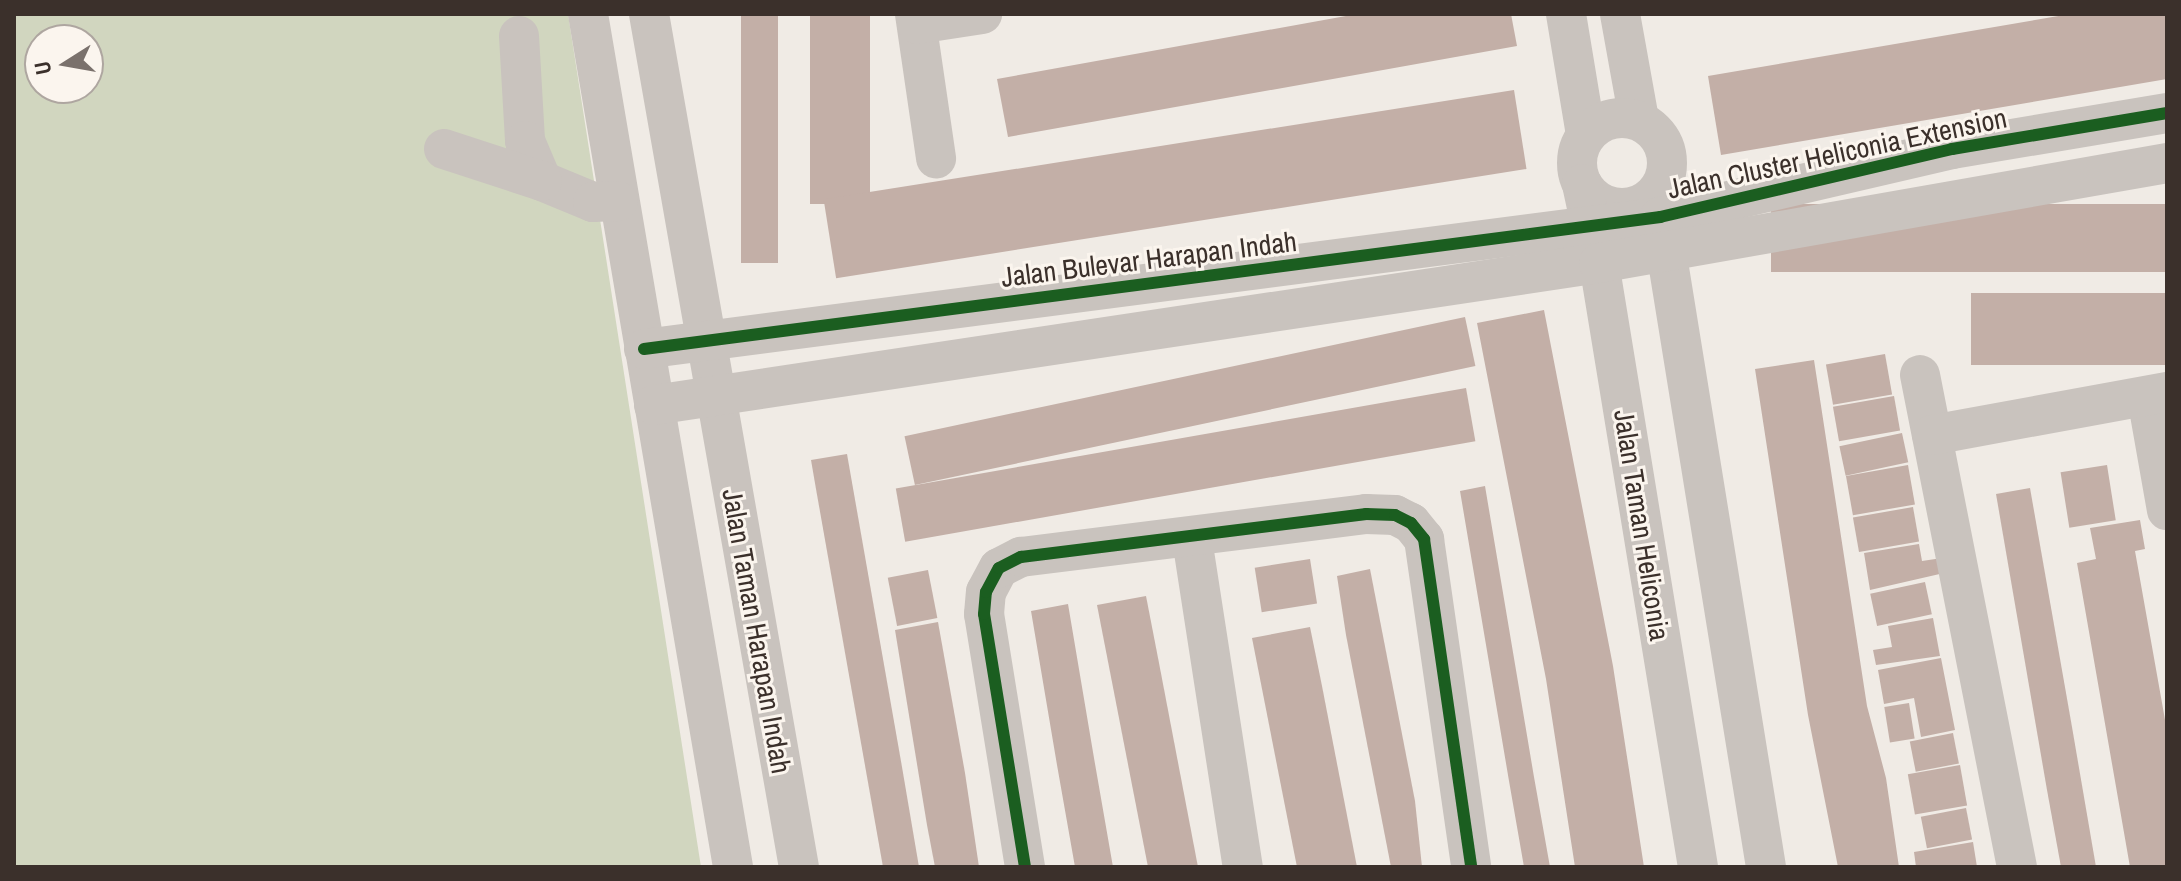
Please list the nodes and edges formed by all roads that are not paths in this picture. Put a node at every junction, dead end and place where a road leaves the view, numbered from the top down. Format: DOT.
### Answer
graph roads {
  1 [pos="588,14"];
  2 [pos="649,14"];
  3 [pos="982,14"];
  4 [pos="1620,16"];
  5 [pos="916,19"];
  6 [pos="1567,20"];
  7 [pos="519,36"];
  8 [pos="2167,113"];
  9 [pos="1639,120"];
  10 [pos="1586,135"];
  11 [pos="444,149"];
  12 [pos="936,158"];
  13 [pos="2167,163"];
  14 [pos="542,181"];
  15 [pos="1582,184"];
  16 [pos="618,201"];
  17 [pos="1661,220"];
  18 [pos="1596,244"];
  19 [pos="705,341"];
  20 [pos="644,349"];
  21 [pos="1920,375"];
  22 [pos="2157,394"];
  23 [pos="715,396"];
  24 [pos="654,405"];
  25 [pos="1932,435"];
  26 [pos="2167,510"];
  27 [pos="1192,539"];
  28 [pos="733,867"];
  29 [pos="799,867"];
  30 [pos="1025,867"];
  31 [pos="1243,867"];
  32 [pos="1471,867"];
  33 [pos="1698,867"];
  34 [pos="1766,867"];
  35 [pos="2017,867"];
  1 -- 16 [label="street"];
  2 -- 19 [label="street, Jalan Taman Harapan Indah"];
  3 -- 5 [label="street"];
  4 -- 6 [label="street"];
  4 -- 9 [label="street"];
  5 -- 12 [label="street"];
  6 -- 10 [label="street, Jalan Taman Heliconia"];
  7 -- 14 [label="street"];
  8 -- 17 [label="street, Jalan Cluster Heliconia Extension"];
  9 -- 10 [label="street"];
  9 -- 17 [label="street"];
  10 -- 15 [label="street, Jalan Taman Heliconia"];
  11 -- 14 [label="street"];
  13 -- 17 [label="street"];
  14 -- 16 [label="street"];
  15 -- 17 [label="street"];
  15 -- 18 [label="street, Jalan Taman Heliconia"];
  16 -- 20 [label="street"];
  17 -- 18 [label="street"];
  17 -- 34 [label="street"];
  18 -- 19 [label="street, Jalan Bulevar Harapan Indah"];
  18 -- 23 [label="street"];
  18 -- 33 [label="street, Jalan Taman Heliconia"];
  19 -- 20 [label="street, Jalan Bulevar Harapan Indah"];
  19 -- 23 [label="street, Jalan Taman Harapan Indah"];
  20 -- 24 [label="street"];
  21 -- 25 [label="street"];
  22 -- 25 [label="street"];
  22 -- 26 [label="street"];
  23 -- 24 [label="street"];
  23 -- 29 [label="street, Jalan Taman Harapan Indah"];
  24 -- 28 [label="street"];
  25 -- 35 [label="street"];
  27 -- 30 [label="street"];
  27 -- 31 [label="street"];
  27 -- 32 [label="street"];
}
